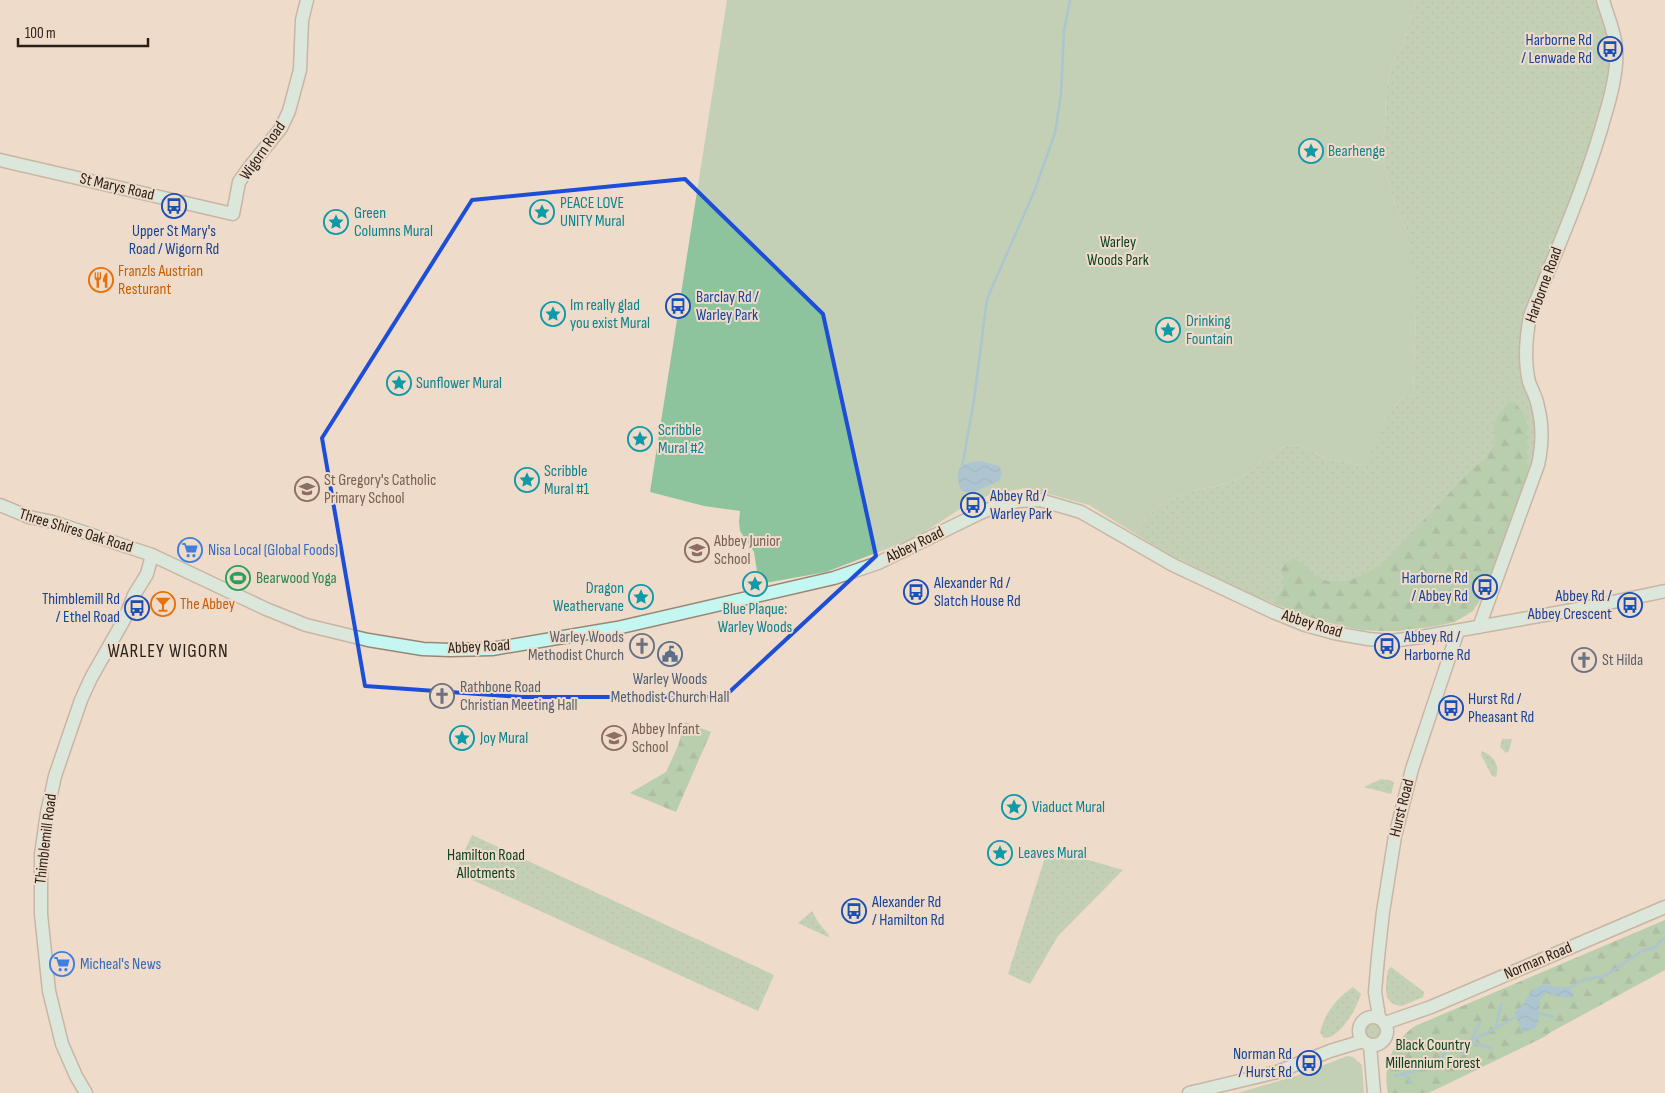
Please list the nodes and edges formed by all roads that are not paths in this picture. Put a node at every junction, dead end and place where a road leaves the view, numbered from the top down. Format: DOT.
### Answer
graph roads {
  1 [pos="307,0"];
  2 [pos="1603,0"];
  3 [pos="0,160"];
  4 [pos="234,214"];
  5 [pos="0,505"];
  6 [pos="152,555"];
  7 [pos="1665,592"];
  8 [pos="1479,627"];
  9 [pos="1458,631"];
  10 [pos="1665,907"];
  11 [pos="1374,1031"];
  12 [pos="86,1093"];
  13 [pos="1189,1093"];
  14 [pos="1374,1093"];
  1 -- 4 [label="street, Wigorn Road"];
  2 -- 8 [label="street, Harborne Road"];
  3 -- 4 [label="street, St Marys Road"];
  5 -- 6 [label="street, Three Shires Oak Road"];
  6 -- 9 [label="street, Abbey Road"];
  6 -- 12 [label="street, Thimblemill Road"];
  7 -- 8 [label="street, Abbey Road"];
  8 -- 9 [label="street, Abbey Road"];
  9 -- 11 [label="street, Hurst Road"];
  10 -- 11 [label="street, Norman Road"];
  11 -- 13 [label="street, Norman Road"];
  11 -- 14 [label="street, Hurst Road"];
}
